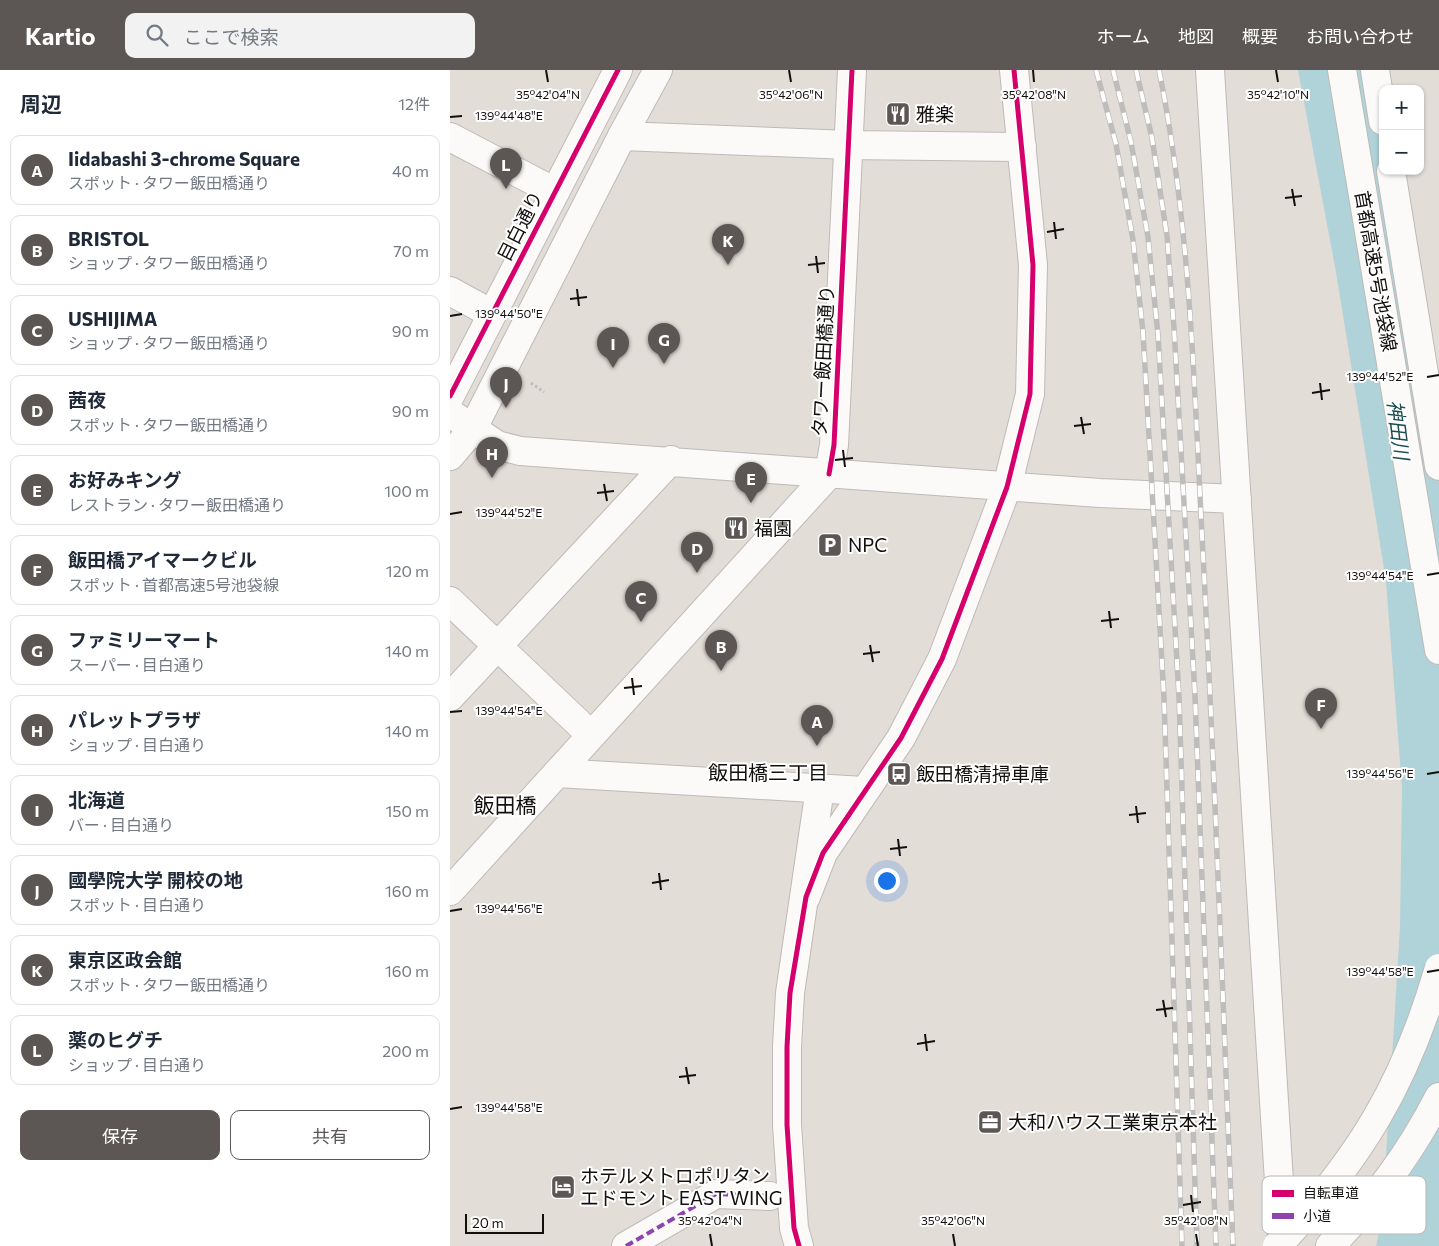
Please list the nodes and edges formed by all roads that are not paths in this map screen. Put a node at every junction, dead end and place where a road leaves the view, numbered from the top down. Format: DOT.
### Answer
graph roads {
  1 [pos="618,70"];
  2 [pos="658,70"];
  3 [pos="852,70"];
  4 [pos="1014,70"];
  5 [pos="1210,70"];
  6 [pos="1342,70"];
  7 [pos="1374,70"];
  8 [pos="1379,98"];
  9 [pos="622,136"];
  10 [pos="450,137"];
  11 [pos="849,145"];
  12 [pos="1022,147"];
  13 [pos="1392,175"];
  14 [pos="555,192"];
  15 [pos="450,291"];
  16 [pos="492,314"];
  17 [pos="450,396"];
  18 [pos="450,413"];
  19 [pos="472,430"];
  20 [pos="450,456"];
  21 [pos="671,460"];
  22 [pos="1439,466"];
  23 [pos="829,474"];
  24 [pos="1007,487"];
  25 [pos="1237,499"];
  26 [pos="450,601"];
  27 [pos="498,646"];
  28 [pos="1439,650"];
  29 [pos="450,696"];
  30 [pos="591,735"];
  31 [pos="557,773"];
  32 [pos="820,788"];
  33 [pos="864,790"];
  34 [pos="450,891"];
  35 [pos="806,897"];
  36 [pos="1439,968"];
  37 [pos="1439,1097"];
  38 [pos="1279,1176"];
  39 [pos="1338,1176"];
  40 [pos="1390,1176"];
  41 [pos="770,1196"];
  42 [pos="1288,1234"];
  43 [pos="1341,1234"];
  44 [pos="626,1246"];
  45 [pos="799,1246"];
  46 [pos="1277,1246"];
  47 [pos="1330,1246"];
  1 -- 14 [label="main road, 目白通り"];
  2 -- 9 [label="main road"];
  3 -- 11 [label="main road, タワー飯田橋通り"];
  4 -- 12 [label="main road"];
  5 -- 25 [label="main road"];
  6 -- 28 [label="main road, 首都高速5号池袋線"];
  7 -- 8 [label="main road"];
  9 -- 11 [label="main road"];
  9 -- 19 [label="main road"];
  10 -- 14 [label="main road"];
  11 -- 12 [label="main road"];
  11 -- 23 [label="main road, タワー飯田橋通り"];
  12 -- 24 [label="main road"];
  13 -- 22 [label="main road, 首都高速5号池袋線"];
  14 -- 16 [label="main road, 目白通り"];
  15 -- 16 [label="main road"];
  16 -- 17 [label="main road, 目白通り"];
  18 -- 19 [label="main road"];
  19 -- 20 [label="main road"];
  19 -- 21 [label="main road"];
  21 -- 23 [label="main road"];
  21 -- 27 [label="main road"];
  23 -- 24 [label="main road"];
  23 -- 30 [label="main road"];
  24 -- 25 [label="main road"];
  24 -- 33 [label="main road"];
  25 -- 38 [label="main road"];
  26 -- 27 [label="main road"];
  27 -- 29 [label="main road"];
  27 -- 30 [label="main road"];
  30 -- 31 [label="main road"];
  31 -- 32 [label="main road"];
  31 -- 34 [label="main road"];
  32 -- 33 [label="main road"];
  32 -- 35 [label="main road"];
  33 -- 35 [label="main road"];
  35 -- 45 [label="main road"];
  36 -- 39 [label="main road, bridge"];
  37 -- 40 [label="main road"];
  41 -- 44 [label="main road"];
  42 -- 46 [label="main road, bridge"];
  43 -- 47 [label="main road"];
}
